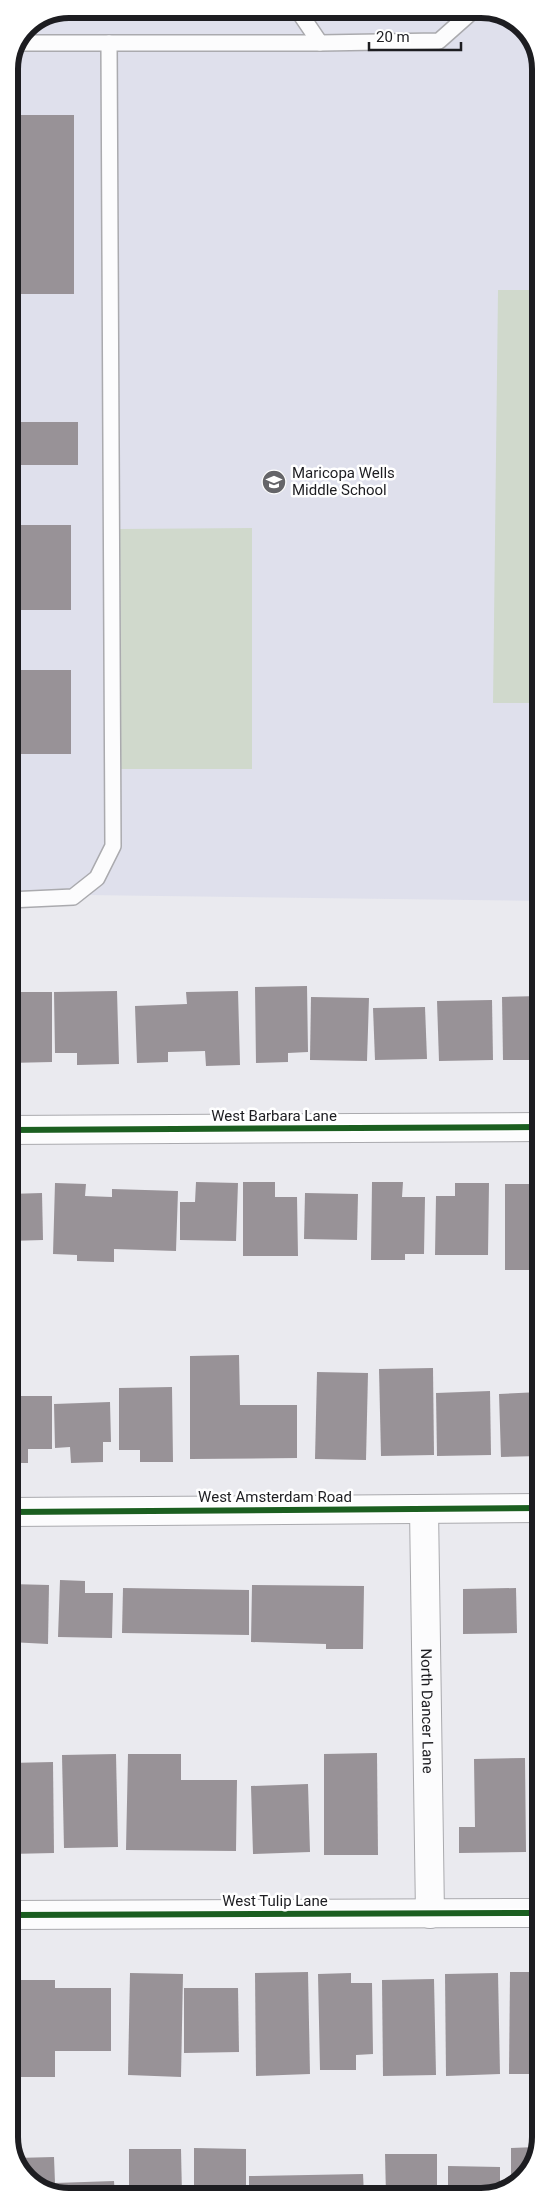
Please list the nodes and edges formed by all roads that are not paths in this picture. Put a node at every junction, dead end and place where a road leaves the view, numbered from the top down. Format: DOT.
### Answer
graph roads {
  1 [pos="303,18"];
  2 [pos="466,18"];
  3 [pos="24,43"];
  4 [pos="109,43"];
  5 [pos="320,43"];
  6 [pos="18,900"];
  7 [pos="532,1127"];
  8 [pos="18,1130"];
  9 [pos="532,1508"];
  10 [pos="424,1509"];
  11 [pos="18,1512"];
  12 [pos="532,1913"];
  13 [pos="430,1914"];
  14 [pos="18,1915"];
  1 -- 5 [label="lane"];
  2 -- 5 [label="lane"];
  3 -- 4 [label="lane"];
  4 -- 5 [label="lane"];
  4 -- 6 [label="lane"];
  7 -- 8 [label="street, West Barbara Lane"];
  9 -- 10 [label="street, West Amsterdam Road"];
  10 -- 11 [label="street, West Amsterdam Road"];
  10 -- 13 [label="street, North Dancer Lane"];
  12 -- 13 [label="street, West Tulip Lane"];
  13 -- 14 [label="street, West Tulip Lane"];
}
